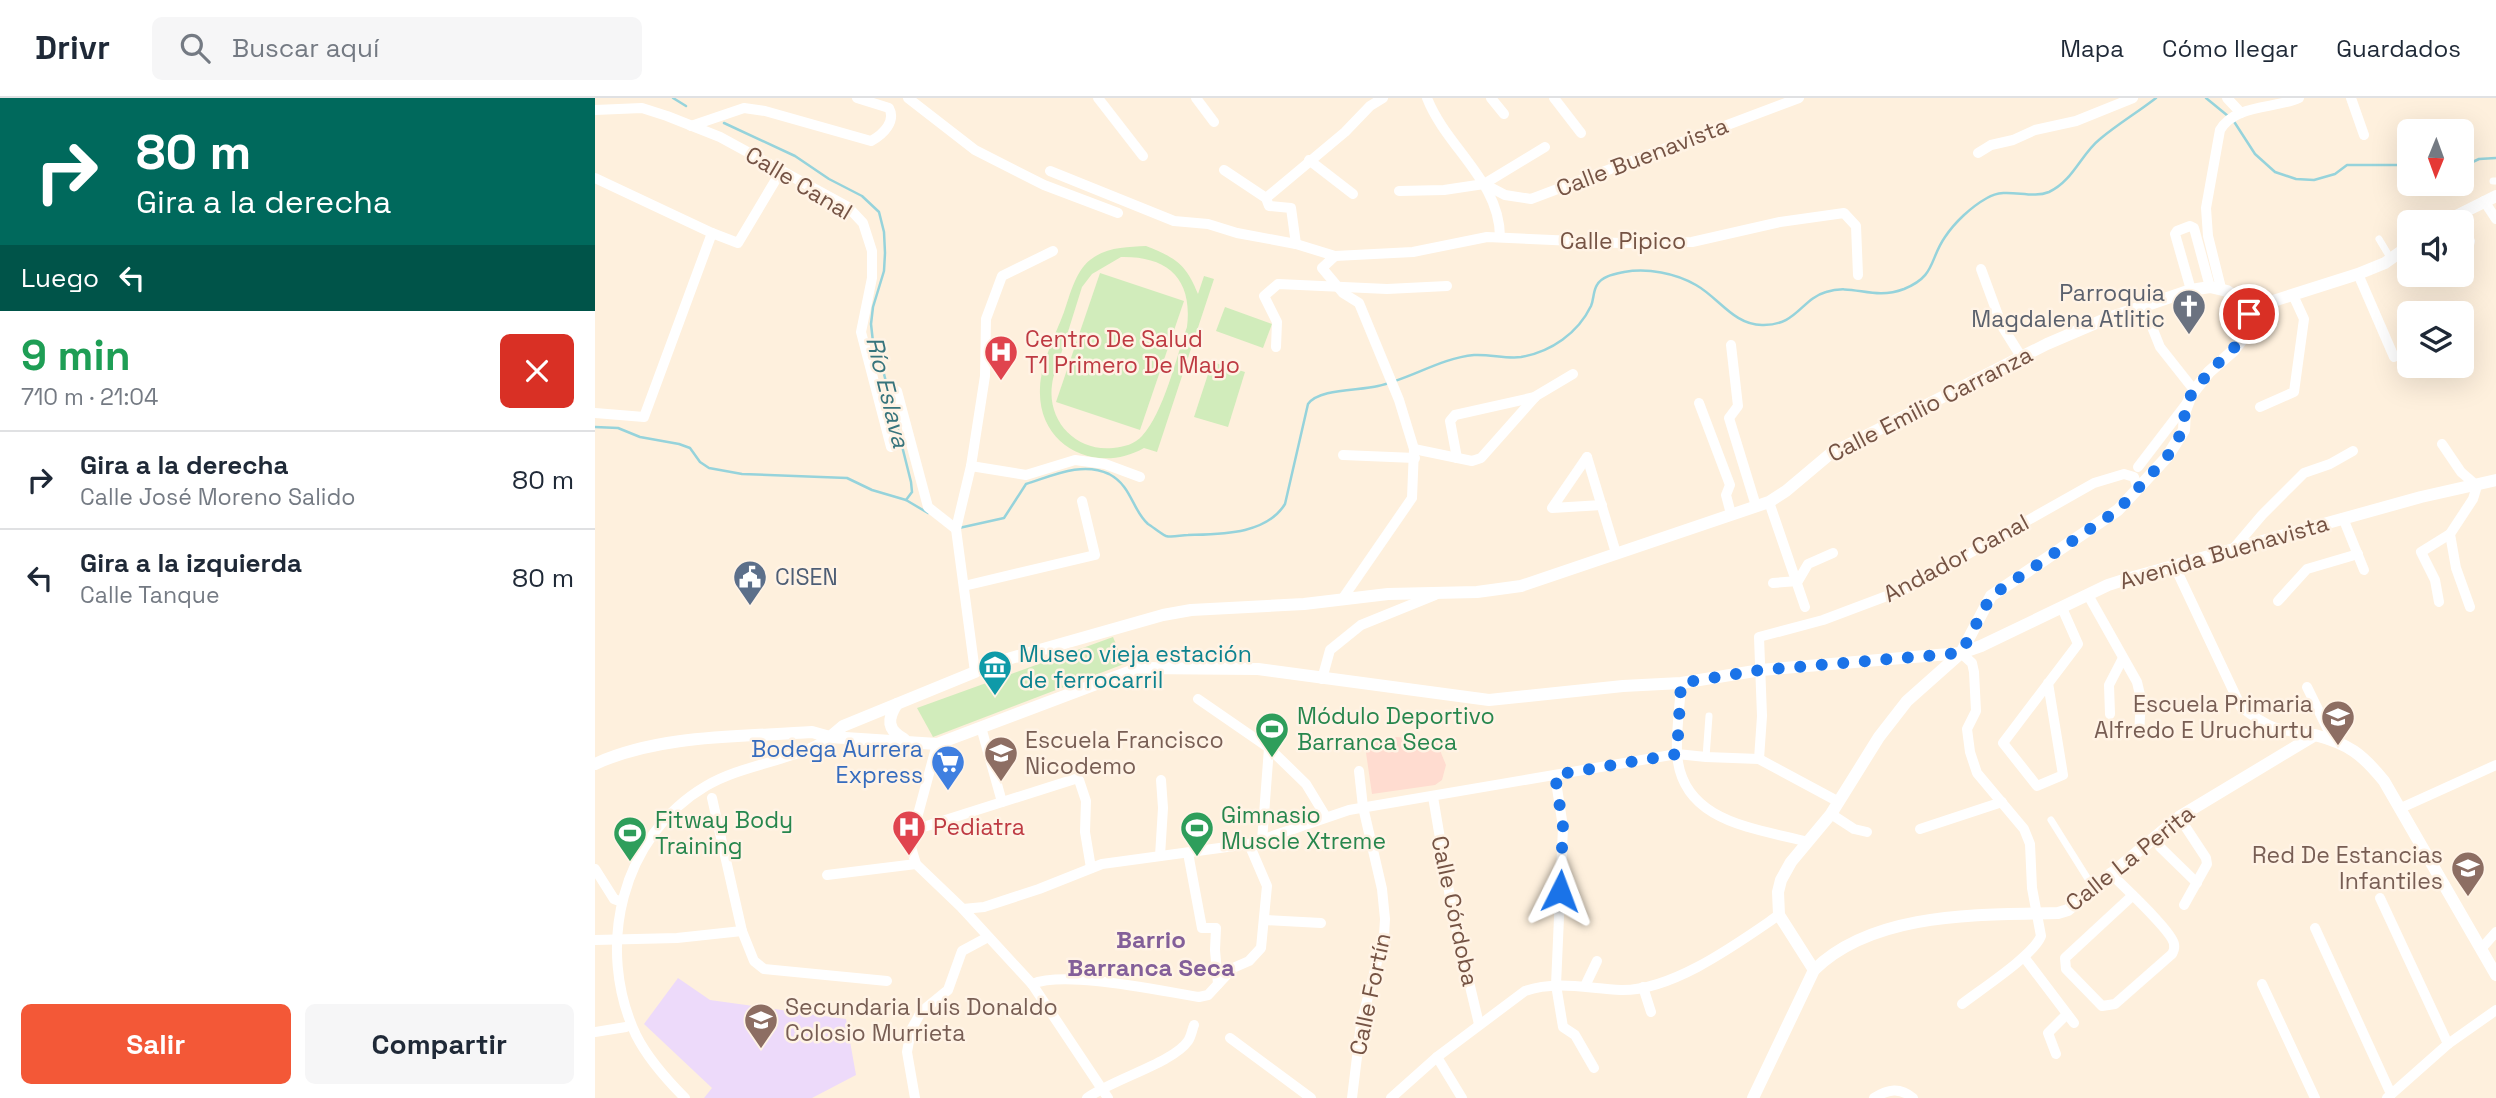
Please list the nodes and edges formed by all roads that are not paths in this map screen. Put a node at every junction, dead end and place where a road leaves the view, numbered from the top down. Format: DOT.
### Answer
graph roads {
  1 [pos="857,98"];
  2 [pos="908,98"];
  3 [pos="1098,98"];
  4 [pos="1196,98"];
  5 [pos="1383,98"];
  6 [pos="1427,98"];
  7 [pos="1491,98"];
  8 [pos="1554,98"];
  9 [pos="1799,98"];
  10 [pos="2133,98"];
  11 [pos="2227,98"];
  12 [pos="2299,98"];
  13 [pos="2351,98"];
  14 [pos="595,110"];
  15 [pos="2240,113"];
  16 [pos="1504,114"];
  17 [pos="1215,122"];
  18 [pos="691,126"];
  19 [pos="1581,133"];
  20 [pos="2364,135"];
  21 [pos="1545,147"];
  22 [pos="1977,153"];
  23 [pos="1143,156"];
  24 [pos="1309,160"];
  25 [pos="1224,170"];
  26 [pos="781,171"];
  27 [pos="1050,171"];
  28 [pos="595,178"];
  29 [pos="1484,184"];
  30 [pos="1399,191"];
  31 [pos="1353,194"];
  32 [pos="1266,198"];
  33 [pos="2490,198"];
  34 [pos="2470,210"];
  35 [pos="1118,213"];
  36 [pos="2496,219"];
  37 [pos="712,233"];
  38 [pos="1500,237"];
  39 [pos="2379,239"];
  40 [pos="1296,244"];
  41 [pos="1053,251"];
  42 [pos="2397,254"];
  43 [pos="1335,256"];
  44 [pos="2391,258"];
  45 [pos="1981,269"];
  46 [pos="2358,274"];
  47 [pos="1858,275"];
  48 [pos="1447,286"];
  49 [pos="1336,287"];
  50 [pos="2216,287"];
  51 [pos="2190,290"];
  52 [pos="2293,295"];
  53 [pos="2144,307"];
  54 [pos="2248,309"];
  55 [pos="1731,345"];
  56 [pos="1276,347"];
  57 [pos="2394,357"];
  58 [pos="2022,358"];
  59 [pos="1573,374"];
  60 [pos="897,391"];
  61 [pos="1536,396"];
  62 [pos="2191,396"];
  63 [pos="1699,403"];
  64 [pos="2260,407"];
  65 [pos="595,413"];
  66 [pos="2442,444"];
  67 [pos="891,447"];
  68 [pos="2353,451"];
  69 [pos="1415,453"];
  70 [pos="1343,455"];
  71 [pos="1457,458"];
  72 [pos="971,466"];
  73 [pos="2138,467"];
  74 [pos="1140,477"];
  75 [pos="2496,480"];
  76 [pos="2477,486"];
  77 [pos="2138,489"];
  78 [pos="1082,501"];
  79 [pos="1763,504"];
  80 [pos="1602,505"];
  81 [pos="1731,514"];
  82 [pos="2343,518"];
  83 [pos="956,529"];
  84 [pos="2450,534"];
  85 [pos="2234,548"];
  86 [pos="1616,553"];
  87 [pos="1833,553"];
  88 [pos="2358,554"];
  89 [pos="2175,566"];
  90 [pos="2364,570"];
  91 [pos="1798,581"];
  92 [pos="1773,583"];
  93 [pos="964,586"];
  94 [pos="1441,592"];
  95 [pos="2088,595"];
  96 [pos="1343,598"];
  97 [pos="2278,601"];
  98 [pos="2439,602"];
  99 [pos="1805,607"];
  100 [pos="2470,607"];
  101 [pos="2061,608"];
  102 [pos="1961,653"];
  103 [pos="2123,659"];
  104 [pos="1761,670"];
  105 [pos="975,673"];
  106 [pos="1322,679"];
  107 [pos="2048,682"];
  108 [pos="1681,683"];
  109 [pos="2307,687"];
  110 [pos="1198,699"];
  111 [pos="897,703"];
  112 [pos="2110,714"];
  113 [pos="1709,716"];
  114 [pos="981,727"];
  115 [pos="2139,734"];
  116 [pos="2315,735"];
  117 [pos="830,737"];
  118 [pos="906,740"];
  119 [pos="2333,740"];
  120 [pos="937,744"];
  121 [pos="1269,748"];
  122 [pos="1677,754"];
  123 [pos="1706,757"];
  124 [pos="1759,759"];
  125 [pos="595,764"];
  126 [pos="2496,765"];
  127 [pos="1359,771"];
  128 [pos="1555,775"];
  129 [pos="1161,780"];
  130 [pos="1433,797"];
  131 [pos="712,798"];
  132 [pos="1002,802"];
  133 [pos="1839,802"];
  134 [pos="2001,802"];
  135 [pos="1363,807"];
  136 [pos="2400,808"];
  137 [pos="1831,814"];
  138 [pos="1326,817"];
  139 [pos="2179,817"];
  140 [pos="2051,820"];
  141 [pos="914,830"];
  142 [pos="1920,830"];
  143 [pos="1867,832"];
  144 [pos="1262,841"];
  145 [pos="1808,842"];
  146 [pos="1249,844"];
  147 [pos="2160,848"];
  148 [pos="1188,853"];
  149 [pos="1160,856"];
  150 [pos="916,864"];
  151 [pos="1091,868"];
  152 [pos="595,869"];
  153 [pos="2110,873"];
  154 [pos="827,875"];
  155 [pos="2197,883"];
  156 [pos="2093,887"];
  157 [pos="2132,896"];
  158 [pos="2380,898"];
  159 [pos="622,902"];
  160 [pos="2184,905"];
  161 [pos="963,909"];
  162 [pos="2038,913"];
  163 [pos="1779,915"];
  164 [pos="1265,920"];
  165 [pos="1321,923"];
  166 [pos="2315,928"];
  167 [pos="742,931"];
  168 [pos="2496,932"];
  169 [pos="988,937"];
  170 [pos="595,940"];
  171 [pos="616,940"];
  172 [pos="2481,949"];
  173 [pos="2024,957"];
  174 [pos="1597,961"];
  175 [pos="1814,971"];
  176 [pos="2496,975"];
  177 [pos="887,981"];
  178 [pos="1032,984"];
  179 [pos="1218,984"];
  180 [pos="2262,984"];
  181 [pos="1556,985"];
  182 [pos="1585,986"];
  183 [pos="1643,987"];
  184 [pos="1962,1004"];
  185 [pos="2496,1010"];
  186 [pos="1651,1012"];
  187 [pos="2067,1014"];
  188 [pos="2074,1023"];
  189 [pos="1479,1024"];
  190 [pos="1194,1025"];
  191 [pos="626,1027"];
  192 [pos="595,1031"];
  193 [pos="1230,1038"];
  194 [pos="2448,1044"];
  195 [pos="2056,1054"];
  196 [pos="1437,1057"];
  197 [pos="1594,1068"];
  198 [pos="1101,1087"];
  199 [pos="2389,1096"];
  200 [pos="685,1098"];
  201 [pos="915,1098"];
  202 [pos="1087,1098"];
  203 [pos="1108,1098"];
  204 [pos="1311,1098"];
  205 [pos="1352,1098"];
  206 [pos="1391,1098"];
  207 [pos="1462,1098"];
  208 [pos="1753,1098"];
  209 [pos="1874,1098"];
  210 [pos="1913,1098"];
  211 [pos="2315,1098"];
  1 -- 18 [label="street"];
  2 -- 35 [label="street"];
  3 -- 23 [label="street"];
  4 -- 17 [label="street"];
  5 -- 24 [label="street"];
  6 -- 29 [label="street"];
  7 -- 16 [label="street"];
  8 -- 19 [label="street"];
  9 -- 29 [label="street, Calle Buenavista"];
  10 -- 22 [label="street"];
  11 -- 15 [label="street"];
  12 -- 15 [label="street"];
  13 -- 20 [label="street"];
  14 -- 18 [label="street, Calle Canal"];
  15 -- 50 [label="street"];
  18 -- 26 [label="street, Calle Canal"];
  21 -- 29 [label="street"];
  24 -- 31 [label="street"];
  24 -- 32 [label="street"];
  25 -- 32 [label="street"];
  26 -- 37 [label="street"];
  26 -- 67 [label="street, Calle Canal"];
  27 -- 40 [label="street"];
  28 -- 37 [label="street"];
  29 -- 30 [label="street"];
  29 -- 38 [label="street"];
  32 -- 40 [label="street"];
  33 -- 34 [label="street"];
  33 -- 36 [label="street"];
  37 -- 65 [label="street"];
  38 -- 43 [label="street, Calle Pipico"];
  38 -- 47 [label="street, Calle Pipico"];
  39 -- 44 [label="street"];
  40 -- 43 [label="street"];
  41 -- 72 [label="street"];
  42 -- 44 [label="street"];
  43 -- 49 [label="street"];
  44 -- 46 [label="street"];
  45 -- 58 [label="street"];
  46 -- 52 [label="street"];
  46 -- 57 [label="street"];
  48 -- 49 [label="street"];
  49 -- 56 [label="street"];
  49 -- 69 [label="street"];
  50 -- 51 [label="street, Calle Emilio Carranza"];
  50 -- 51 [label="street"];
  50 -- 54 [label="street"];
  51 -- 53 [label="street, Calle Emilio Carranza"];
  52 -- 54 [label="street"];
  52 -- 64 [label="street"];
  53 -- 58 [label="street, Calle Emilio Carranza"];
  53 -- 62 [label="street"];
  54 -- 62 [label="street"];
  55 -- 79 [label="street"];
  58 -- 79 [label="street, Calle Emilio Carranza"];
  59 -- 61 [label="street"];
  60 -- 83 [label="street"];
  61 -- 71 [label="street"];
  61 -- 71 [label="street"];
  62 -- 73 [label="street"];
  62 -- 77 [label="street"];
  63 -- 81 [label="street"];
  66 -- 76 [label="street"];
  68 -- 85 [label="street"];
  69 -- 70 [label="street"];
  69 -- 71 [label="street"];
  69 -- 96 [label="street"];
  72 -- 74 [label="street"];
  72 -- 83 [label="street"];
  75 -- 76 [label="street, Avenida Buenavista"];
  76 -- 82 [label="street, Avenida Buenavista"];
  76 -- 84 [label="street"];
  77 -- 102 [label="street"];
  77 -- 104 [label="street, Andador Canal"];
  78 -- 93 [label="street"];
  79 -- 81 [label="street, Calle Emilio Carranza"];
  79 -- 91 [label="street"];
  80 -- 80 [label="street"];
  80 -- 86 [label="street"];
  81 -- 86 [label="street, Calle Emilio Carranza"];
  82 -- 85 [label="street, Avenida Buenavista"];
  82 -- 88 [label="street"];
  83 -- 93 [label="street"];
  84 -- 98 [label="street"];
  84 -- 100 [label="street"];
  85 -- 89 [label="street, Avenida Buenavista"];
  86 -- 94 [label="street, Calle Emilio Carranza"];
  87 -- 91 [label="street"];
  88 -- 90 [label="street"];
  88 -- 97 [label="street"];
  89 -- 95 [label="street, Avenida Buenavista"];
  89 -- 116 [label="street"];
  91 -- 92 [label="street"];
  91 -- 99 [label="street"];
  93 -- 105 [label="street"];
  94 -- 96 [label="street, Calle Emilio Carranza"];
  94 -- 106 [label="street"];
  95 -- 101 [label="street, Avenida Buenavista"];
  95 -- 103 [label="street"];
  96 -- 105 [label="street, Calle Emilio Carranza"];
  101 -- 102 [label="street, Avenida Buenavista"];
  101 -- 107 [label="street"];
  102 -- 104 [label="street"];
  102 -- 133 [label="street"];
  102 -- 134 [label="street"];
  103 -- 112 [label="street"];
  103 -- 115 [label="street"];
  104 -- 108 [label="street"];
  104 -- 124 [label="street"];
  105 -- 111 [label="street, Calle Emilio Carranza"];
  106 -- 108 [label="street"];
  106 -- 114 [label="street"];
  107 -- 107 [label="street"];
  108 -- 122 [label="street"];
  109 -- 119 [label="street"];
  110 -- 121 [label="street"];
  111 -- 117 [label="street, Calle Emilio Carranza"];
  111 -- 118 [label="street"];
  113 -- 123 [label="street"];
  114 -- 120 [label="street"];
  114 -- 132 [label="street"];
  116 -- 119 [label="street"];
  116 -- 139 [label="street, Calle La Perita"];
  117 -- 118 [label="street"];
  117 -- 125 [label="street"];
  117 -- 159 [label="street"];
  118 -- 120 [label="street"];
  119 -- 136 [label="street"];
  120 -- 141 [label="street"];
  121 -- 138 [label="street"];
  121 -- 144 [label="street"];
  122 -- 123 [label="street"];
  122 -- 128 [label="street"];
  122 -- 145 [label="street"];
  123 -- 124 [label="street"];
  124 -- 133 [label="street"];
  126 -- 136 [label="street"];
  127 -- 135 [label="street, Calle Fortín"];
  128 -- 130 [label="street"];
  128 -- 181 [label="street"];
  129 -- 149 [label="street"];
  130 -- 135 [label="street"];
  130 -- 189 [label="street, Calle Córdoba"];
  131 -- 167 [label="street"];
  132 -- 141 [label="street"];
  132 -- 151 [label="street"];
  133 -- 137 [label="street"];
  134 -- 142 [label="street"];
  134 -- 162 [label="street"];
  135 -- 138 [label="street"];
  135 -- 205 [label="street, Calle Fortín"];
  136 -- 172 [label="street"];
  137 -- 143 [label="street"];
  137 -- 145 [label="street"];
  138 -- 144 [label="street"];
  139 -- 153 [label="street, Calle La Perita"];
  139 -- 155 [label="street"];
  140 -- 156 [label="street"];
  141 -- 150 [label="street"];
  144 -- 146 [label="street"];
  145 -- 163 [label="street"];
  146 -- 148 [label="street"];
  146 -- 164 [label="street"];
  147 -- 155 [label="street"];
  148 -- 149 [label="street"];
  148 -- 179 [label="street"];
  149 -- 151 [label="street"];
  150 -- 154 [label="street"];
  150 -- 161 [label="street"];
  151 -- 161 [label="street"];
  152 -- 159 [label="street"];
  153 -- 156 [label="street, Calle La Perita"];
  153 -- 157 [label="street"];
  155 -- 160 [label="street"];
  156 -- 162 [label="street, Calle La Perita"];
  157 -- 157 [label="street"];
  158 -- 194 [label="street"];
  159 -- 171 [label="street"];
  161 -- 169 [label="street"];
  162 -- 173 [label="street"];
  162 -- 175 [label="street, Calle La Perita"];
  163 -- 175 [label="street"];
  163 -- 183 [label="street"];
  164 -- 165 [label="street"];
  164 -- 179 [label="street"];
  166 -- 199 [label="street"];
  167 -- 171 [label="street"];
  167 -- 177 [label="street"];
  168 -- 172 [label="street"];
  169 -- 178 [label="street"];
  169 -- 201 [label="street"];
  170 -- 171 [label="street"];
  171 -- 200 [label="street"];
  172 -- 176 [label="street"];
  173 -- 184 [label="street"];
  173 -- 187 [label="street"];
  174 -- 182 [label="street"];
  175 -- 208 [label="street"];
  178 -- 179 [label="street"];
  178 -- 198 [label="street"];
  180 -- 211 [label="street"];
  181 -- 182 [label="street"];
  181 -- 189 [label="street"];
  181 -- 197 [label="street"];
  182 -- 183 [label="street"];
  183 -- 186 [label="street"];
  185 -- 194 [label="street"];
  187 -- 188 [label="street"];
  187 -- 195 [label="street"];
  189 -- 196 [label="street"];
  190 -- 198 [label="street"];
  191 -- 192 [label="street"];
  193 -- 204 [label="street"];
  194 -- 199 [label="street"];
  196 -- 206 [label="street"];
  196 -- 207 [label="street"];
  198 -- 202 [label="street"];
  198 -- 203 [label="street"];
  209 -- 210 [label="street"];
}
